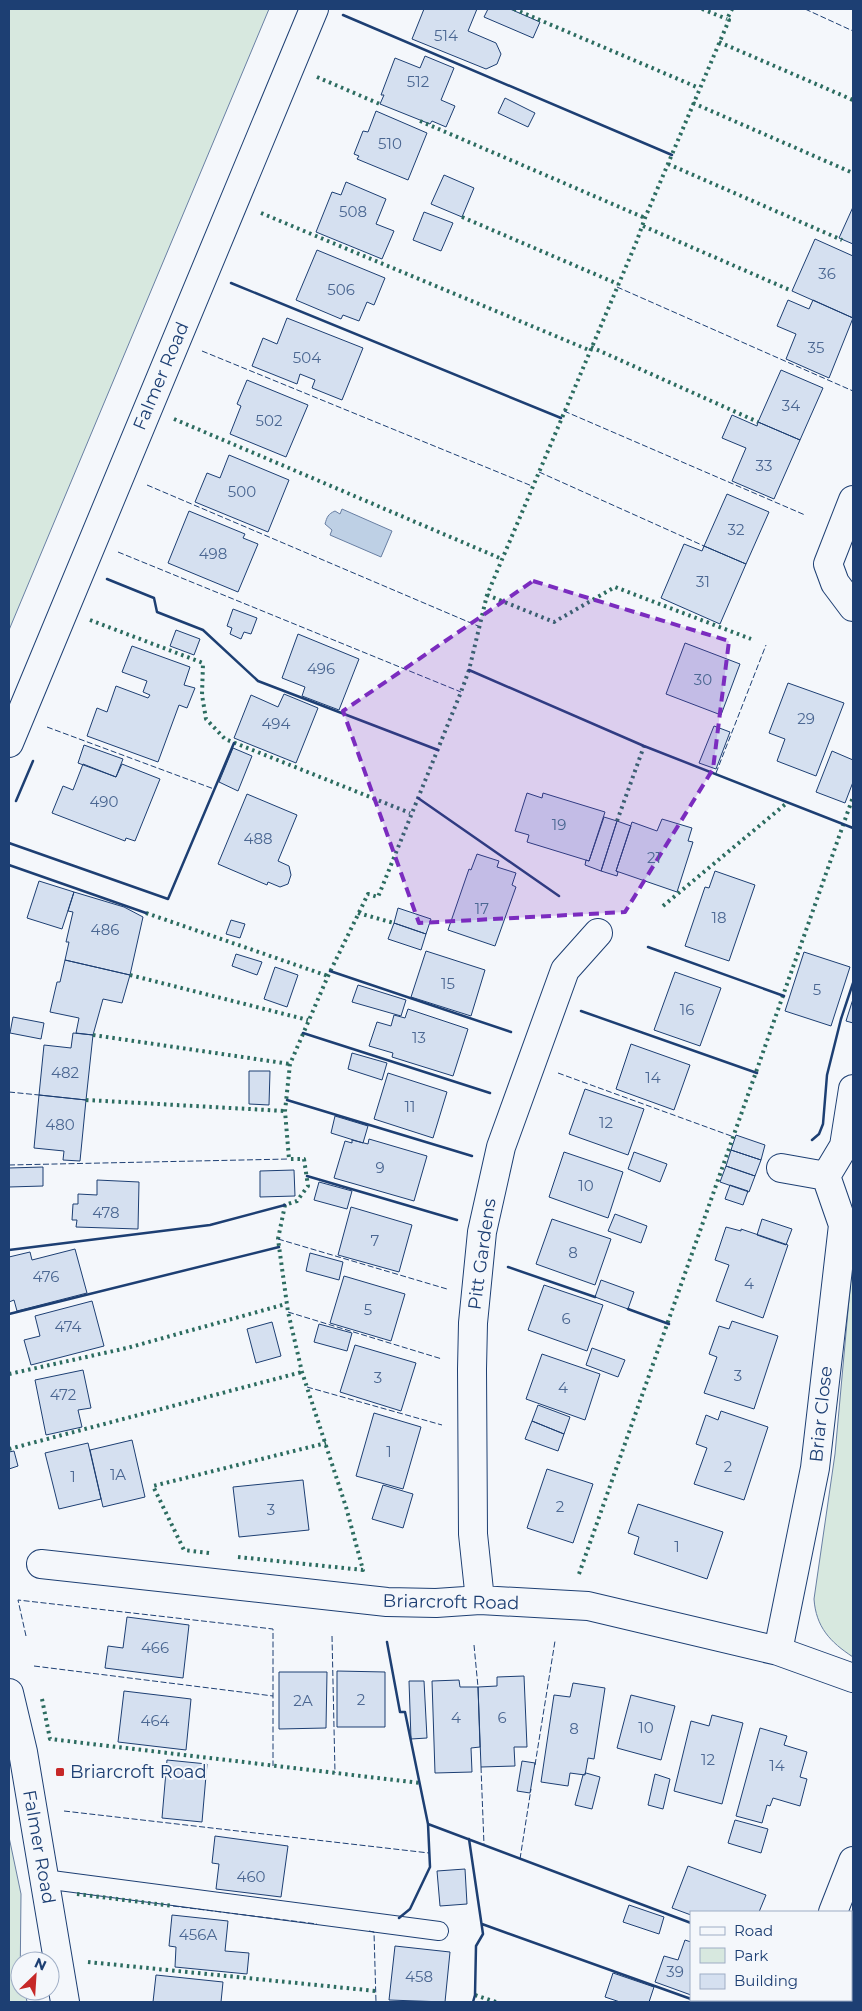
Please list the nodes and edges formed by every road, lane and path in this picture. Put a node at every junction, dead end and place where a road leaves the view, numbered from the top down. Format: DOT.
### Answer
graph roads {
  1 [pos="314,9"];
  2 [pos="853,500"];
  3 [pos="853,607"];
  4 [pos="9,743"];
  5 [pos="598,933"];
  6 [pos="853,1090"];
  7 [pos="781,1168"];
  8 [pos="826,1176"];
  9 [pos="41,1564"];
  10 [pos="480,1600"];
  11 [pos="778,1651"];
  12 [pos="853,1678"];
  13 [pos="9,1693"];
  14 [pos="853,1861"];
  15 [pos="44,1880"];
  16 [pos="833,1911"];
  17 [pos="439,1931"];
  18 [pos="65,2002"];
  1 -- 4 [label="street, Falmer Road"];
  2 -- 3 [label="street"];
  5 -- 10 [label="street, Pitt Gardens"];
  6 -- 8 [label="street"];
  7 -- 8 [label="street"];
  8 -- 11 [label="street, Briar Close"];
  9 -- 10 [label="street, Briarcroft Road"];
  10 -- 11 [label="street, Briarcroft Road"];
  11 -- 12 [label="street, Briarcroft Road"];
  13 -- 15 [label="street, Falmer Road"];
  14 -- 16 [label="street"];
  15 -- 17 [label="lane"];
  15 -- 18 [label="street, Falmer Road"];
}
